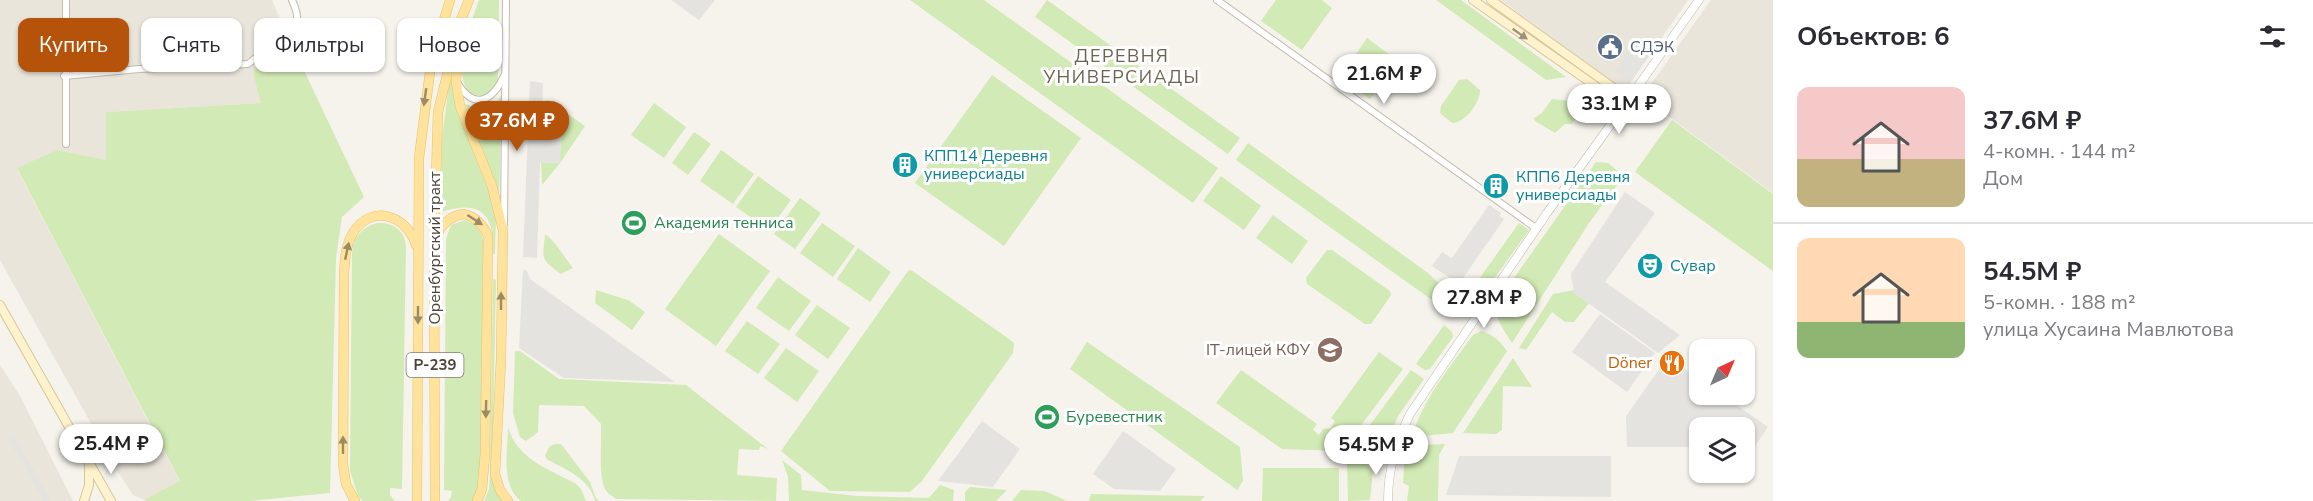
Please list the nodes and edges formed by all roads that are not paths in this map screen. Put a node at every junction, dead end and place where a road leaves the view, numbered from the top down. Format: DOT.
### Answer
graph roads {
  1 [pos="66,0"];
  2 [pos="292,0"];
  3 [pos="450,0"];
  4 [pos="469,0"];
  5 [pos="506,0"];
  6 [pos="1217,0"];
  7 [pos="1473,0"];
  8 [pos="1491,0"];
  9 [pos="1699,0"];
  10 [pos="462,18"];
  11 [pos="448,72"];
  12 [pos="457,72"];
  13 [pos="506,73"];
  14 [pos="64,76"];
  15 [pos="456,81"];
  16 [pos="1626,103"];
  17 [pos="66,144"];
  18 [pos="1537,229"];
  19 [pos="503,230"];
  20 [pos="434,244"];
  21 [pos="418,257"];
  22 [pos="0,305"];
  23 [pos="89,461"];
  24 [pos="84,501"];
  25 [pos="111,501"];
  26 [pos="355,501"];
  27 [pos="417,501"];
  28 [pos="435,501"];
  29 [pos="477,501"];
  30 [pos="508,501"];
  31 [pos="1388,501"];
  1 -- 14 [label="street"];
  2 -- 14 [label="street"];
  3 -- 21 [label="main road, Оренбургский тракт / Р-239, one-way"];
  4 -- 10 [label="main road, Оренбургский тракт / Р-239"];
  5 -- 13 [label="street"];
  6 -- 18 [label="street"];
  7 -- 16 [label="main road, one-way"];
  8 -- 16 [label="main road"];
  9 -- 16 [label="street"];
  11 -- 20 [label="main road, Оренбургский тракт / Р-239"];
  12 -- 15 [label="main road"];
  13 -- 15 [label="street"];
  13 -- 19 [label="street"];
  14 -- 17 [label="street"];
  15 -- 19 [label="main road"];
  16 -- 18 [label="street"];
  18 -- 31 [label="street"];
  30 -- 19 [label="main road, one-way"];
  20 -- 28 [label="main road, Оренбургский тракт / Р-239"];
  20 -- 29 [label="main road, one-way"];
  26 -- 21 [label="main road, one-way"];
  21 -- 27 [label="main road, Оренбургский тракт / Р-239, one-way"];
  22 -- 23 [label="main road"];
  23 -- 24 [label="main road"];
  23 -- 25 [label="main road"];
}
